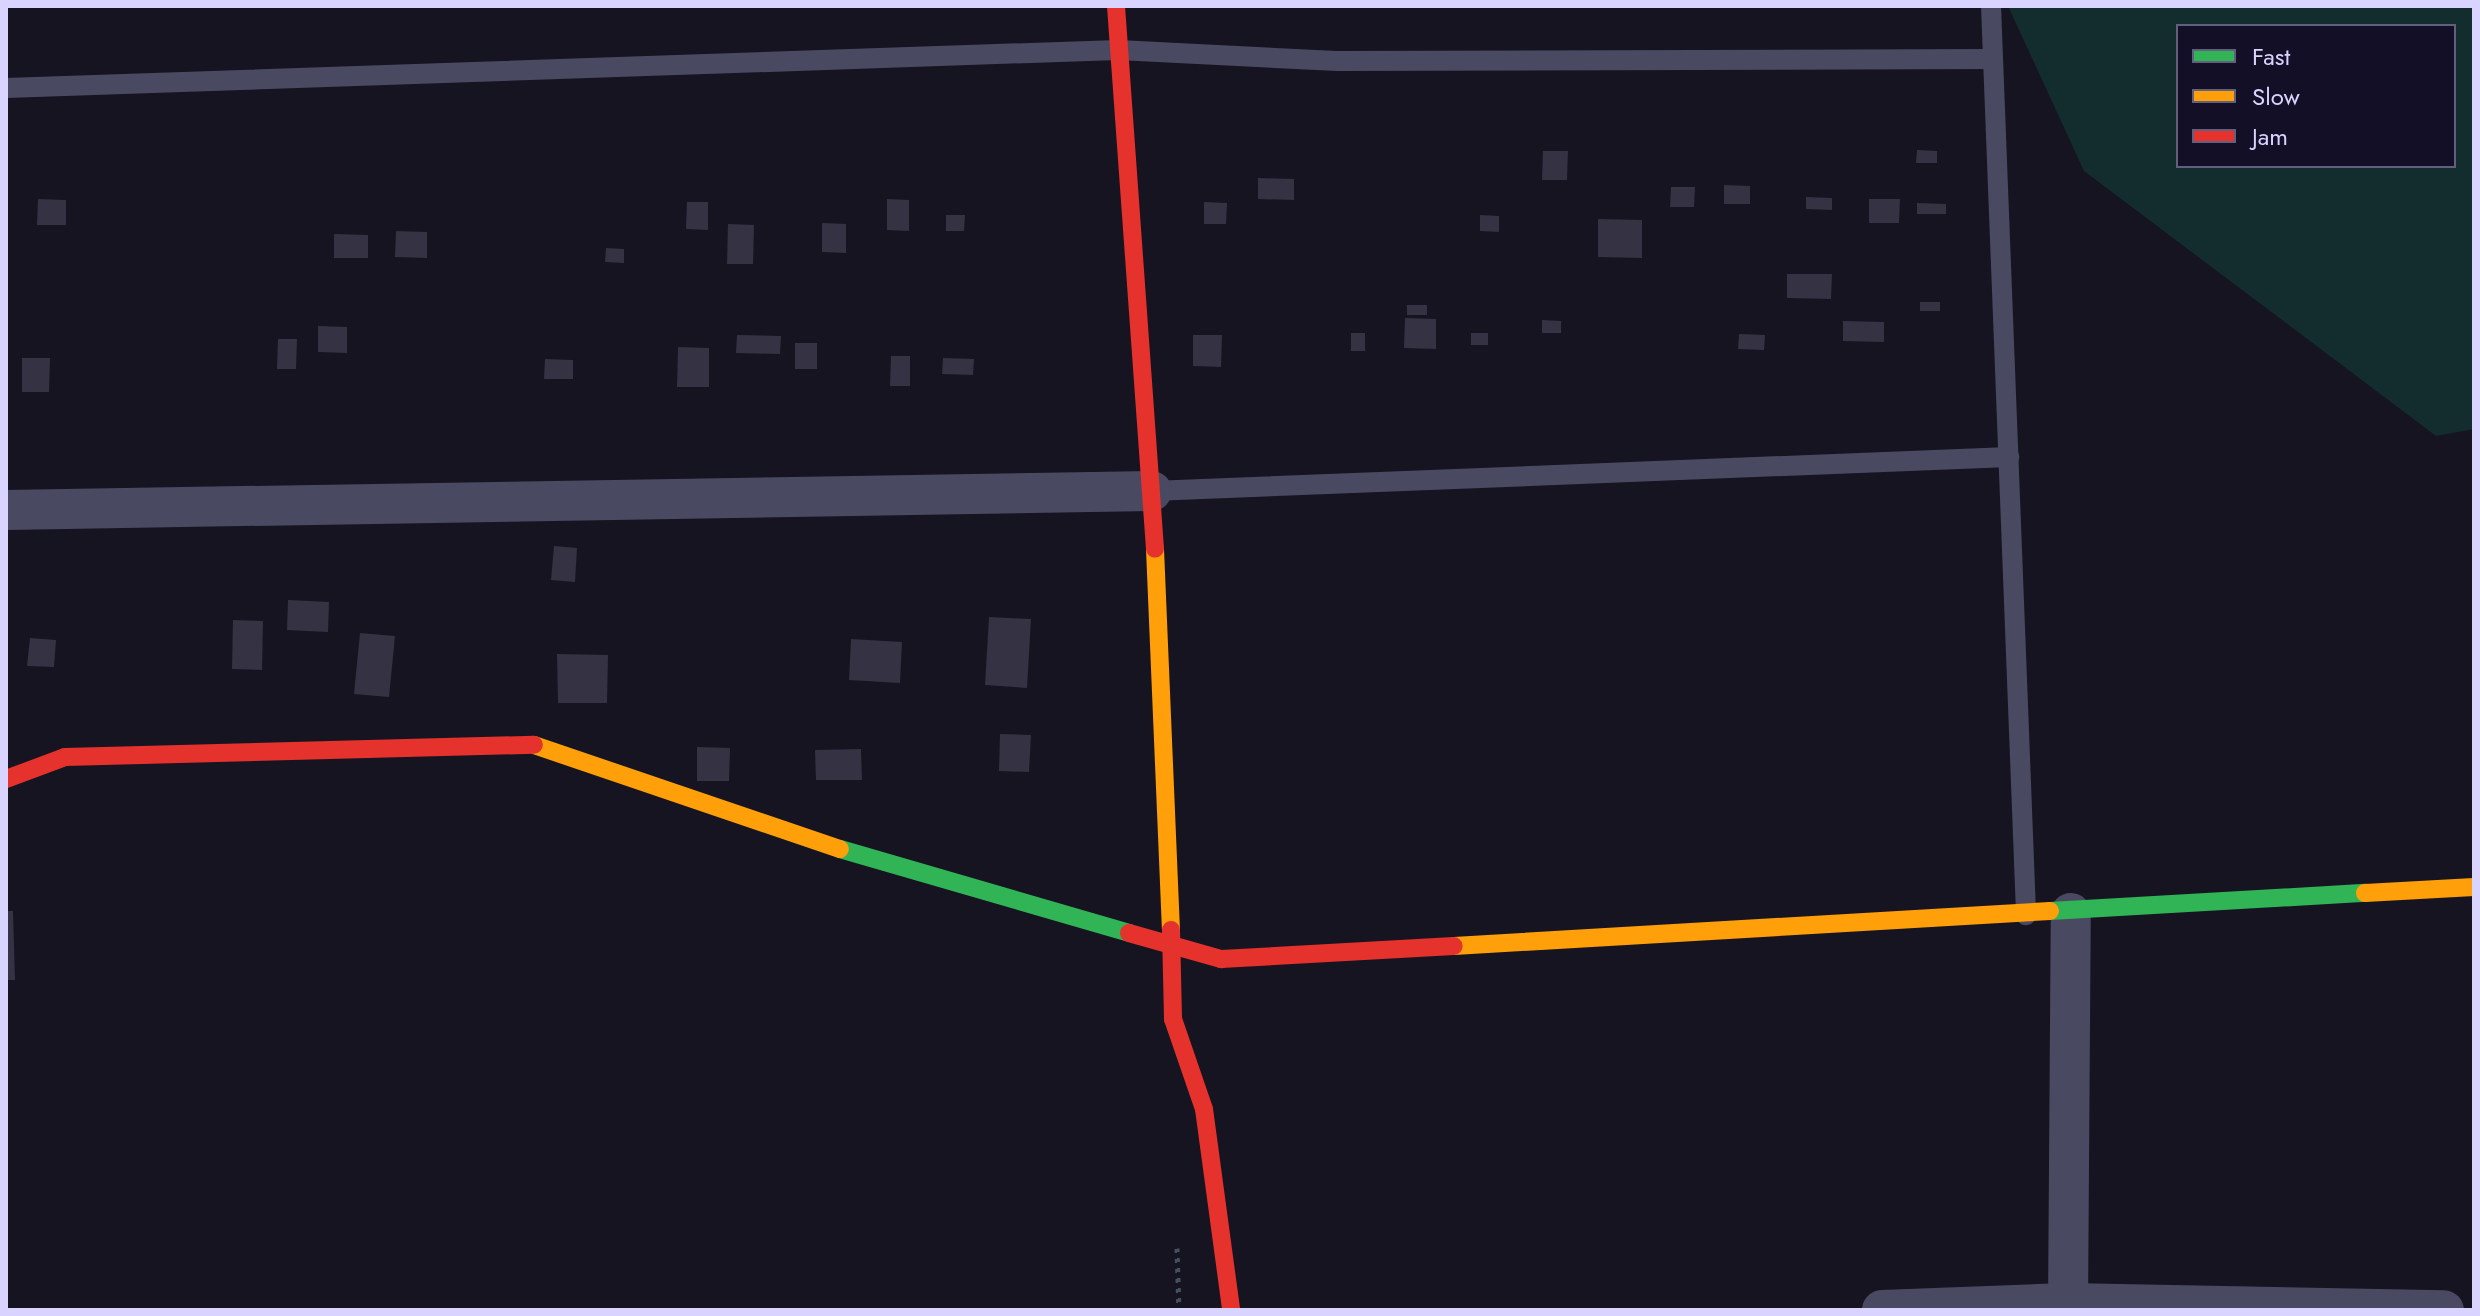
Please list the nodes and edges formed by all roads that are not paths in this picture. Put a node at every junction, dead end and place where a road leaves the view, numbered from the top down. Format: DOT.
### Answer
graph roads {
  1 [pos="1116,6"];
  2 [pos="1991,6"];
  3 [pos="1118,50"];
  4 [pos="1993,59"];
  5 [pos="6,88"];
  6 [pos="2009,457"];
  7 [pos="1152,491"];
  8 [pos="6,510"];
  9 [pos="6,779"];
  10 [pos="2474,887"];
  11 [pos="2071,913"];
  12 [pos="2026,915"];
  13 [pos="1172,948"];
  14 [pos="2068,1307"];
  15 [pos="1231,1310"];
  16 [pos="1882,1310"];
  17 [pos="2444,1310"];
  1 -- 3 [label="street"];
  2 -- 4 [label="lane"];
  3 -- 4 [label="lane"];
  3 -- 5 [label="lane"];
  3 -- 7 [label="street"];
  4 -- 6 [label="lane"];
  6 -- 7 [label="lane"];
  6 -- 12 [label="lane"];
  7 -- 8 [label="street"];
  7 -- 13 [label="street"];
  9 -- 13 [label="street"];
  10 -- 11 [label="street"];
  11 -- 12 [label="street"];
  11 -- 14 [label="street"];
  12 -- 13 [label="street"];
  13 -- 15 [label="street"];
  14 -- 16 [label="street"];
  14 -- 17 [label="street"];
}
